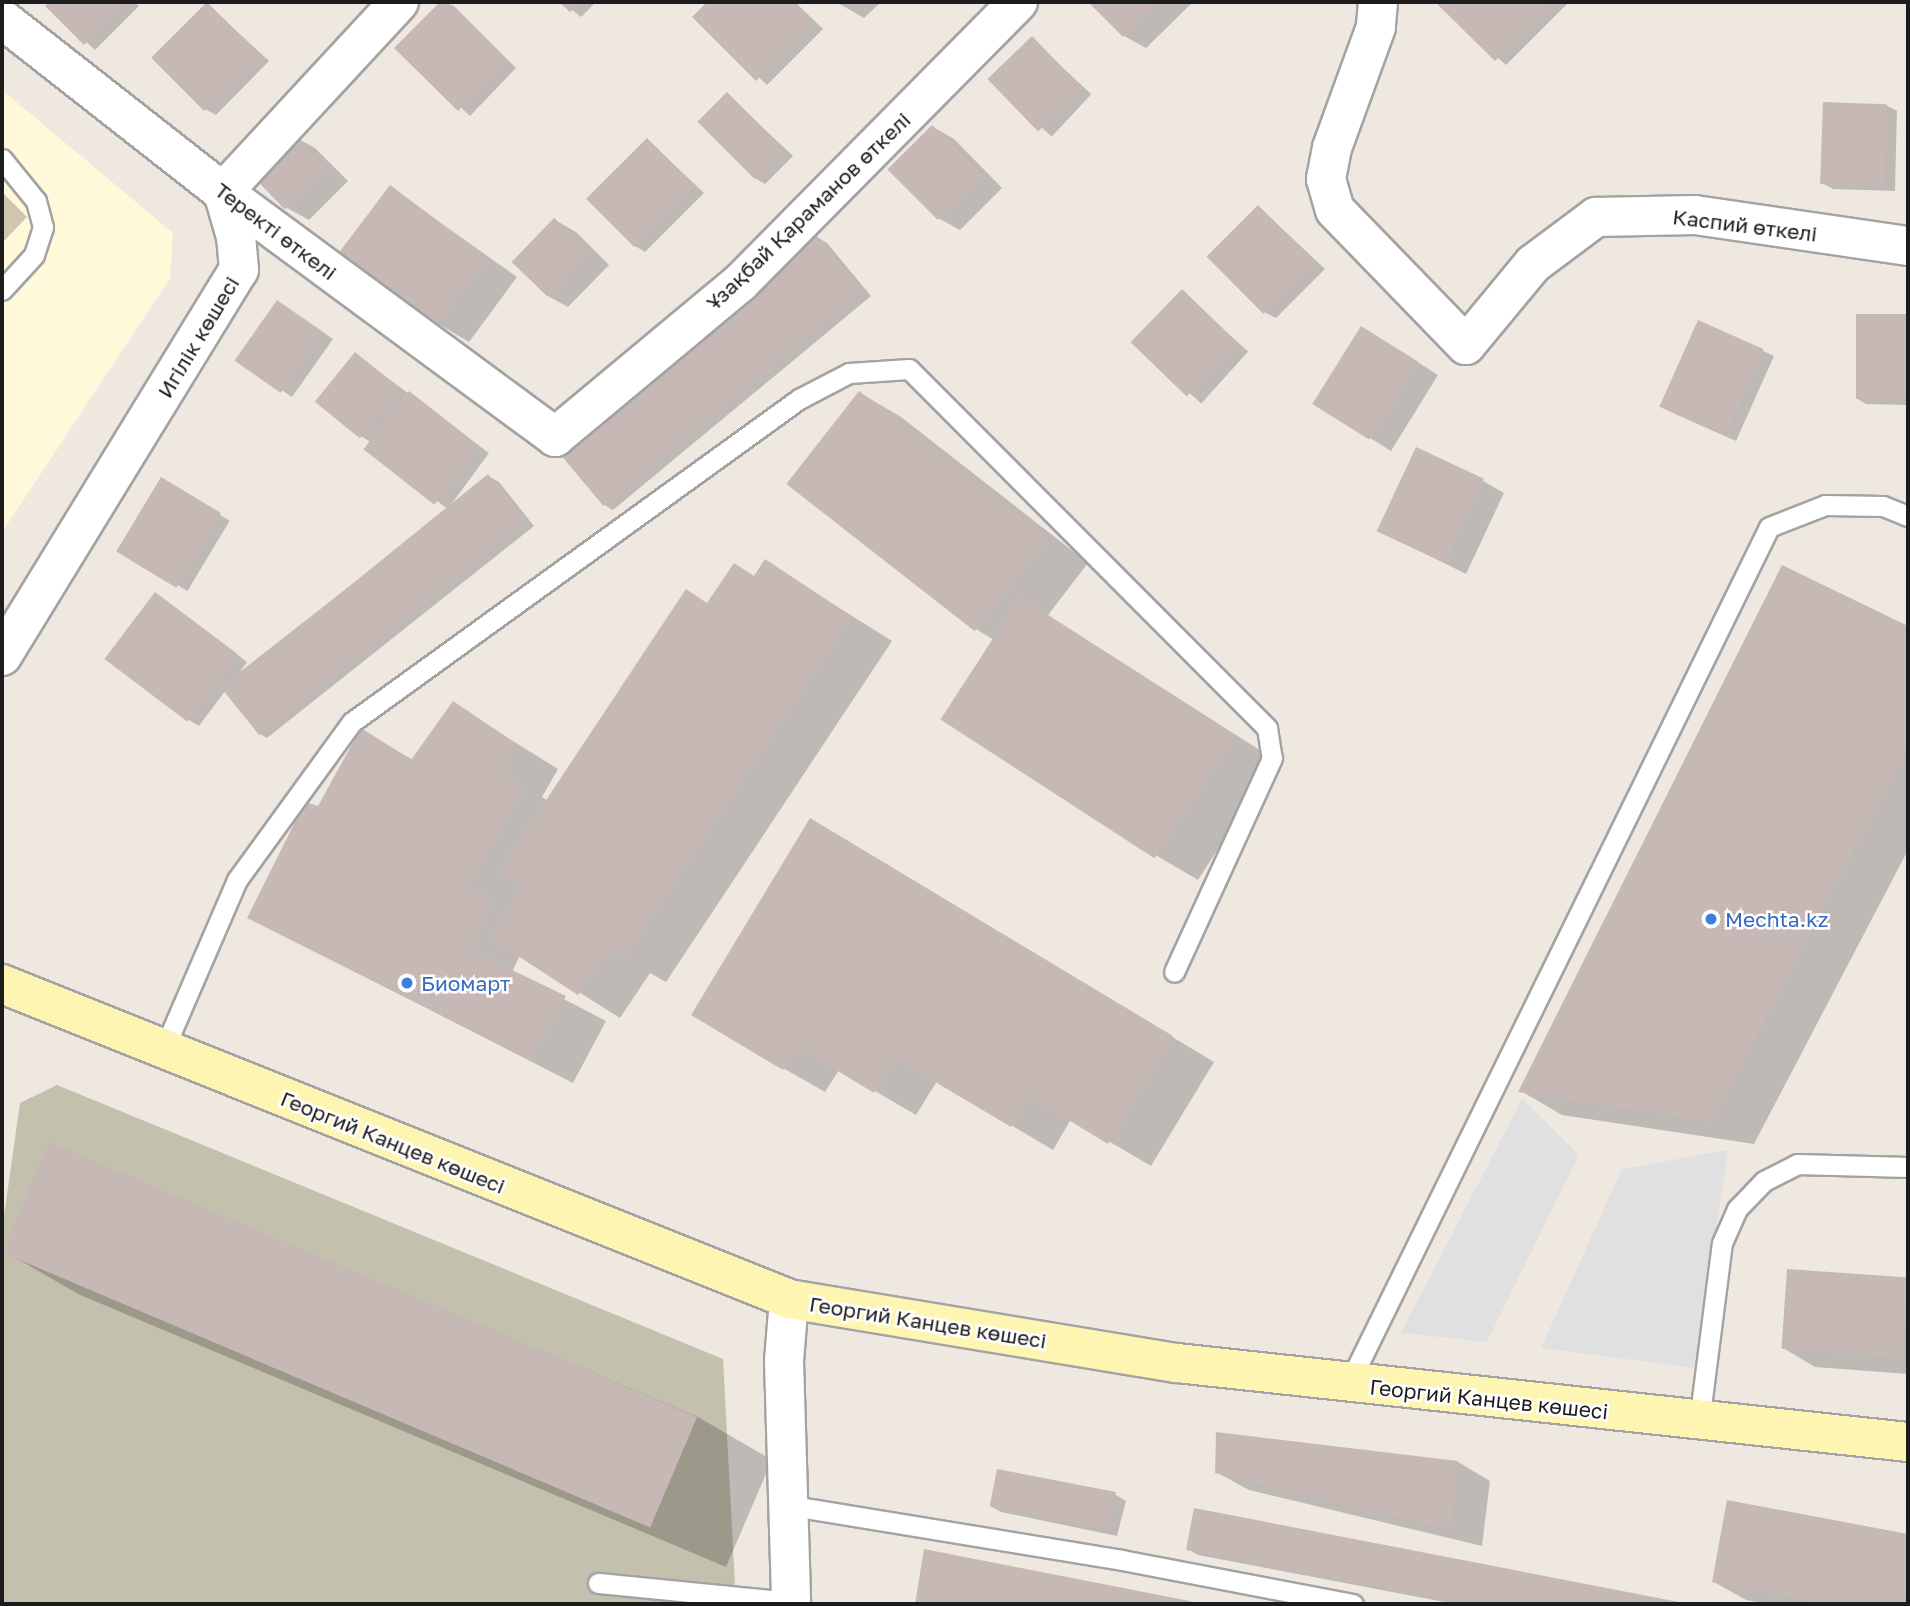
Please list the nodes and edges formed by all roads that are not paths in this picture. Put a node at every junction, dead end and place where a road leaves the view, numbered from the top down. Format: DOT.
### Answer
graph roads {
  1 [pos="399,2"];
  2 [pos="1018,2"];
  3 [pos="1378,2"];
  4 [pos="2,19"];
  5 [pos="2,159"];
  6 [pos="223,192"];
  7 [pos="1908,246"];
  8 [pos="2,290"];
  9 [pos="555,437"];
  10 [pos="1908,516"];
  11 [pos="2,656"];
  12 [pos="1174,972"];
  13 [pos="2,984"];
  14 [pos="163,1051"];
  15 [pos="1908,1167"];
  16 [pos="789,1299"];
  17 [pos="1349,1383"];
  18 [pos="1699,1422"];
  19 [pos="1908,1442"];
  20 [pos="786,1505"];
  21 [pos="598,1583"];
  22 [pos="791,1603"];
  23 [pos="1353,1604"];
  1 -- 6 [label="street"];
  2 -- 9 [label="street, Ұзақбай Қараманов өткелі"];
  3 -- 7 [label="street, Каспий өткелі"];
  4 -- 6 [label="street, Теректі өткелі"];
  5 -- 8 [label="lane"];
  6 -- 9 [label="street, Теректі өткелі"];
  6 -- 11 [label="street, Игілік көшесі"];
  10 -- 17 [label="lane"];
  12 -- 14 [label="lane"];
  13 -- 14 [label="main road, Георгий Канцев көшесі"];
  14 -- 16 [label="main road, Георгий Канцев көшесі"];
  15 -- 18 [label="lane"];
  16 -- 17 [label="main road, Георгий Канцев көшесі"];
  16 -- 20 [label="street"];
  17 -- 18 [label="main road, Георгий Канцев көшесі"];
  18 -- 19 [label="main road, Георгий Канцев көшесі"];
  20 -- 22 [label="street"];
  20 -- 23 [label="lane"];
  21 -- 22 [label="lane"];
}
